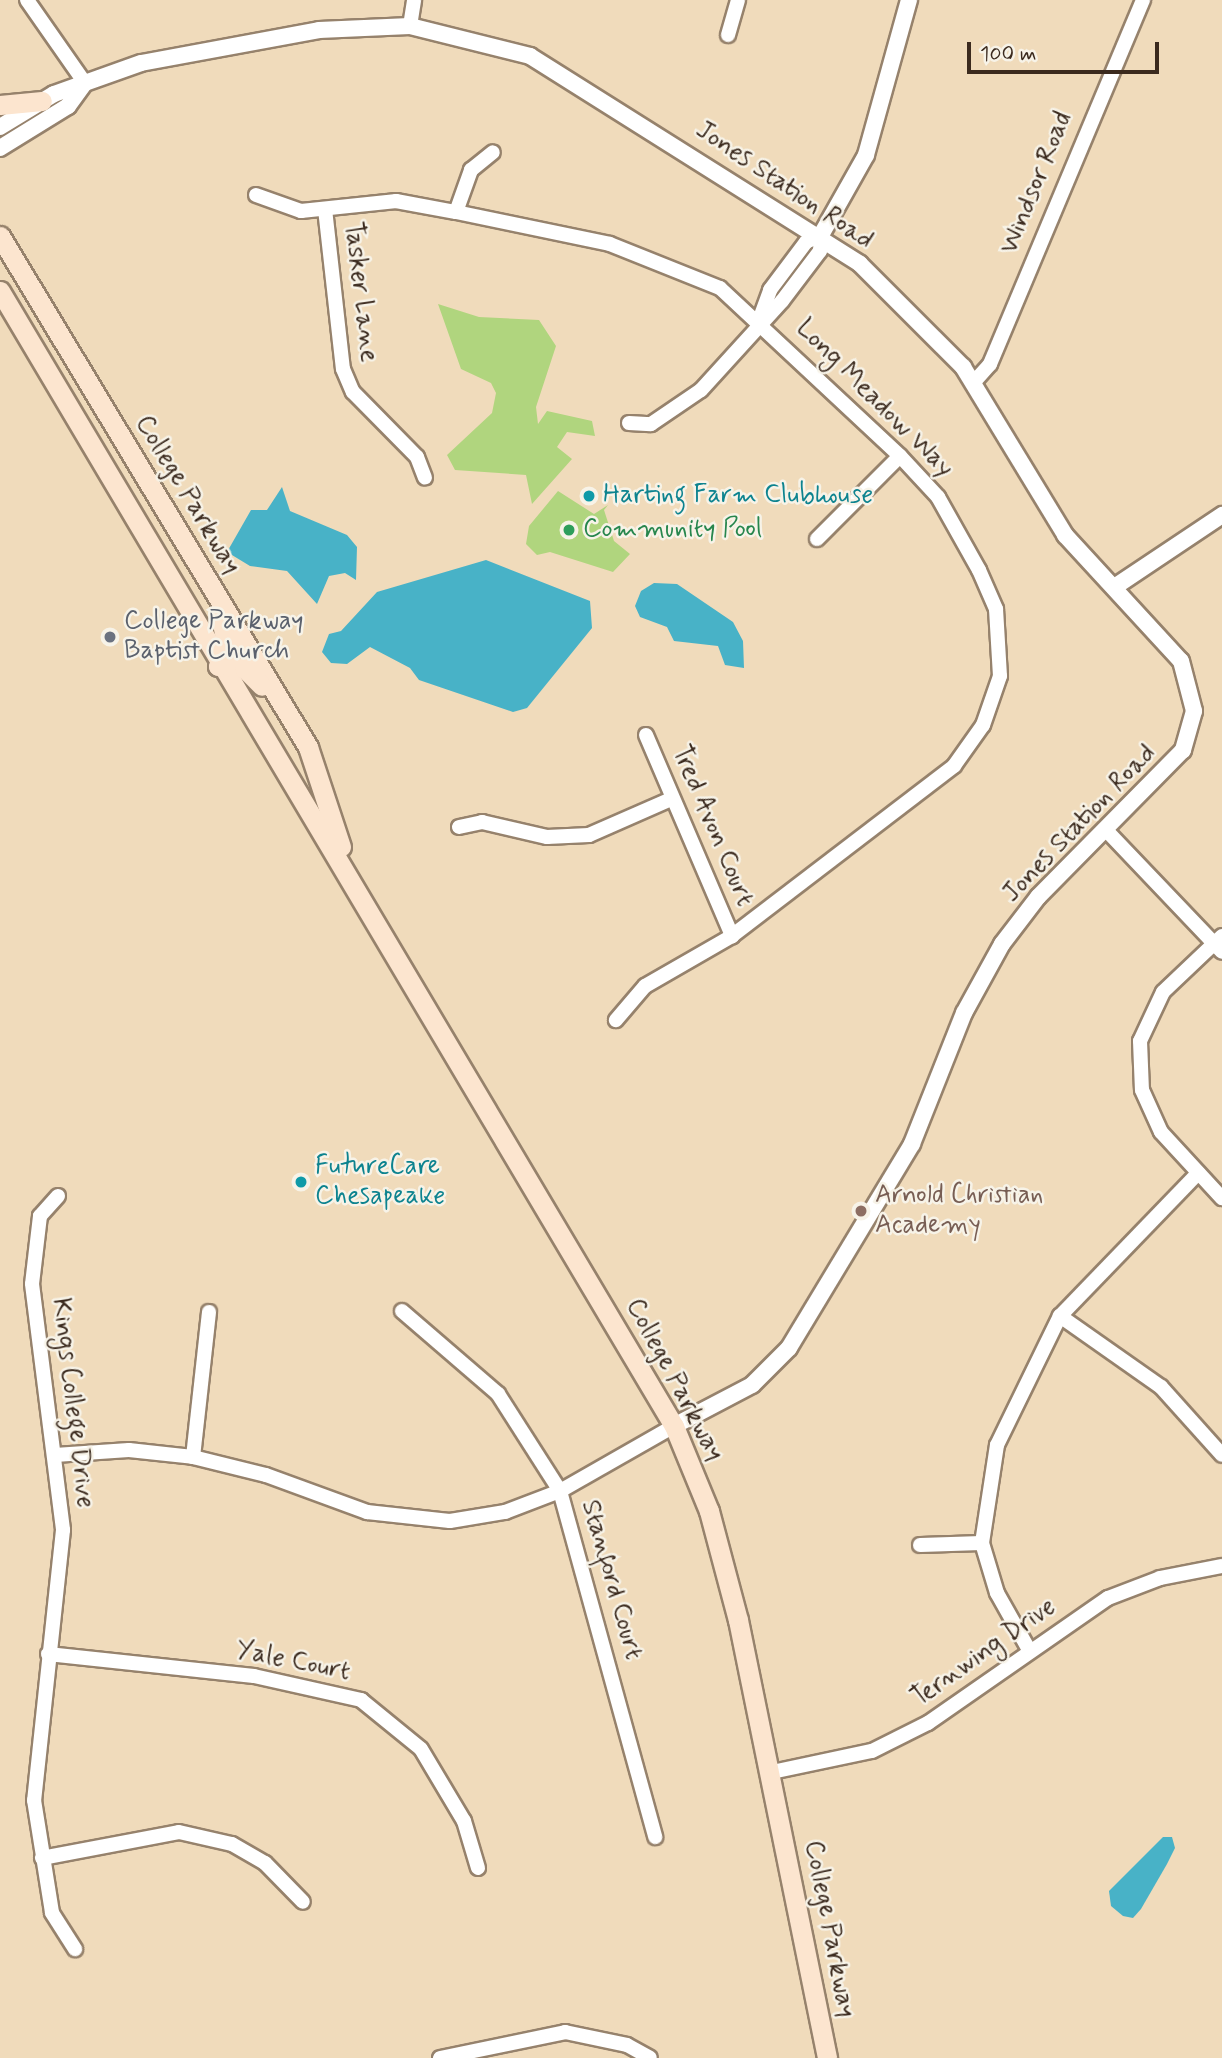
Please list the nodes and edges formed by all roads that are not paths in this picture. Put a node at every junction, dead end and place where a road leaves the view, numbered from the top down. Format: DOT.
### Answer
graph roads {
  1 [pos="27,0"];
  2 [pos="414,0"];
  3 [pos="738,0"];
  4 [pos="909,0"];
  5 [pos="1138,1"];
  6 [pos="410,26"];
  7 [pos="727,35"];
  8 [pos="85,83"];
  9 [pos="42,101"];
  10 [pos="0,105"];
  11 [pos="0,127"];
  12 [pos="0,148"];
  13 [pos="494,152"];
  14 [pos="256,195"];
  15 [pos="325,209"];
  16 [pos="456,212"];
  17 [pos="821,235"];
  18 [pos="0,236"];
  19 [pos="0,291"];
  20 [pos="760,319"];
  21 [pos="974,382"];
  22 [pos="629,423"];
  23 [pos="900,456"];
  24 [pos="425,478"];
  25 [pos="1222,515"];
  26 [pos="817,539"];
  27 [pos="202,572"];
  28 [pos="1116,586"];
  29 [pos="219,666"];
  30 [pos="646,735"];
  31 [pos="308,747"];
  32 [pos="671,799"];
  33 [pos="459,827"];
  34 [pos="1106,831"];
  35 [pos="346,865"];
  36 [pos="732,936"];
  37 [pos="1219,944"];
  38 [pos="616,1020"];
  39 [pos="1198,1173"];
  40 [pos="58,1196"];
  41 [pos="1222,1198"];
  42 [pos="402,1311"];
  43 [pos="209,1312"];
  44 [pos="1060,1316"];
  45 [pos="674,1426"];
  46 [pos="55,1455"];
  47 [pos="1222,1455"];
  48 [pos="192,1457"];
  49 [pos="560,1491"];
  50 [pos="982,1543"];
  51 [pos="920,1545"];
  52 [pos="1222,1566"];
  53 [pos="1028,1648"];
  54 [pos="48,1654"];
  55 [pos="772,1772"];
  56 [pos="654,1837"];
  57 [pos="42,1858"];
  58 [pos="478,1868"];
  59 [pos="303,1902"];
  60 [pos="75,1949"];
  61 [pos="482,2054"];
  62 [pos="440,2058"];
  63 [pos="650,2058"];
  64 [pos="827,2058"];
  1 -- 8 [label="street"];
  2 -- 6 [label="street"];
  3 -- 7 [label="street"];
  4 -- 17 [label="street"];
  5 -- 21 [label="street, Windsor Road"];
  6 -- 8 [label="street, Jones Station Road"];
  6 -- 17 [label="street, Jones Station Road"];
  8 -- 9 [label="street, Jones Station Road"];
  8 -- 12 [label="street"];
  9 -- 10 [label="main road"];
  9 -- 11 [label="street, Jones Station Road"];
  13 -- 16 [label="street"];
  14 -- 15 [label="street, Long Meadow Way"];
  15 -- 16 [label="street, Long Meadow Way"];
  15 -- 24 [label="street, Tasker Lane"];
  16 -- 20 [label="street, Long Meadow Way"];
  17 -- 20 [label="street"];
  17 -- 21 [label="street, Jones Station Road"];
  18 -- 27 [label="main road, College Parkway"];
  19 -- 29 [label="main road, College Parkway"];
  20 -- 22 [label="street"];
  20 -- 23 [label="street, Long Meadow Way"];
  21 -- 28 [label="street, Jones Station Road"];
  23 -- 26 [label="street"];
  23 -- 36 [label="street, Long Meadow Way"];
  25 -- 28 [label="street"];
  27 -- 29 [label="main road"];
  27 -- 31 [label="main road, College Parkway"];
  28 -- 34 [label="street, Jones Station Road"];
  29 -- 31 [label="main road"];
  29 -- 35 [label="main road, College Parkway"];
  30 -- 32 [label="street, Tred Avon Court"];
  31 -- 35 [label="main road, College Parkway"];
  32 -- 33 [label="street"];
  32 -- 36 [label="street, Tred Avon Court"];
  34 -- 37 [label="street"];
  34 -- 45 [label="street, Jones Station Road"];
  35 -- 45 [label="main road, College Parkway"];
  36 -- 38 [label="street, Long Meadow Way"];
  37 -- 39 [label="street"];
  39 -- 41 [label="street"];
  39 -- 44 [label="street"];
  40 -- 46 [label="street, Kings College Drive"];
  42 -- 49 [label="street, Stanford Court"];
  43 -- 48 [label="street"];
  44 -- 47 [label="street"];
  44 -- 50 [label="street"];
  45 -- 49 [label="street"];
  45 -- 55 [label="main road, College Parkway"];
  46 -- 48 [label="street"];
  46 -- 54 [label="street, Kings College Drive"];
  48 -- 49 [label="street"];
  49 -- 56 [label="street, Stanford Court"];
  50 -- 51 [label="street"];
  50 -- 53 [label="street"];
  52 -- 53 [label="street, Ternwing Drive"];
  53 -- 55 [label="street, Ternwing Drive"];
  54 -- 57 [label="street, Kings College Drive"];
  54 -- 58 [label="street, Yale Court"];
  55 -- 64 [label="main road, College Parkway"];
  57 -- 59 [label="street"];
  57 -- 60 [label="street, Kings College Drive"];
  61 -- 62 [label="street"];
  61 -- 63 [label="street"];
}
